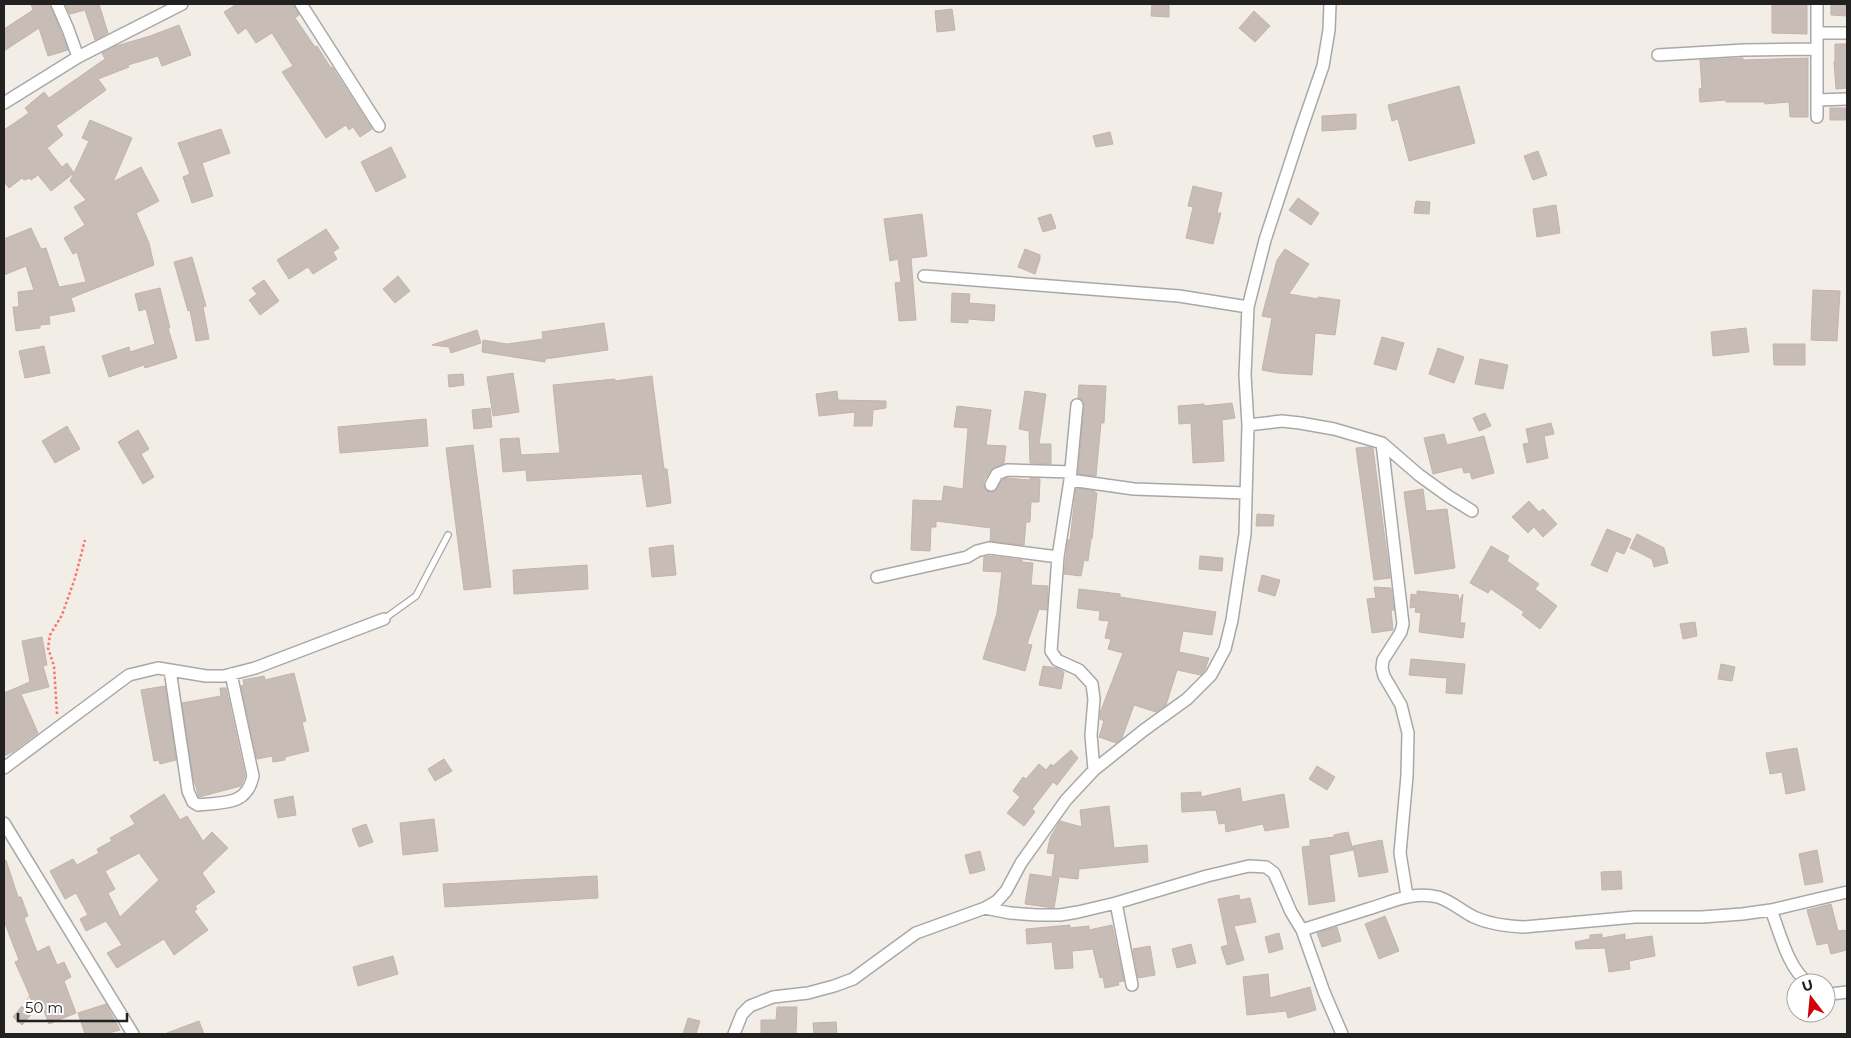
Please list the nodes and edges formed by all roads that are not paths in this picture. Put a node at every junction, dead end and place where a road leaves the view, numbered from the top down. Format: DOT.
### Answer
graph roads {
  1 [pos="57,4"];
  2 [pos="182,4"];
  3 [pos="301,4"];
  4 [pos="1330,4"];
  5 [pos="1817,4"];
  6 [pos="1817,33"];
  7 [pos="1847,33"];
  8 [pos="1817,49"];
  9 [pos="1658,55"];
  10 [pos="78,57"];
  11 [pos="1847,99"];
  12 [pos="1817,100"];
  13 [pos="4,103"];
  14 [pos="1816,117"];
  15 [pos="379,126"];
  16 [pos="924,276"];
  17 [pos="1248,307"];
  18 [pos="1077,405"];
  19 [pos="1248,424"];
  20 [pos="1382,443"];
  21 [pos="1070,476"];
  22 [pos="991,485"];
  23 [pos="1246,493"];
  24 [pos="1472,512"];
  25 [pos="448,535"];
  26 [pos="1058,557"];
  27 [pos="877,577"];
  28 [pos="384,618"];
  29 [pos="170,670"];
  30 [pos="231,674"];
  31 [pos="4,768"];
  32 [pos="1094,770"];
  33 [pos="4,823"];
  34 [pos="1847,892"];
  35 [pos="1408,896"];
  36 [pos="1116,903"];
  37 [pos="985,908"];
  38 [pos="1771,910"];
  39 [pos="1302,930"];
  40 [pos="1799,973"];
  41 [pos="1132,985"];
  42 [pos="133,1034"];
  43 [pos="734,1034"];
  44 [pos="1342,1034"];
  1 -- 10 [label="street"];
  2 -- 10 [label="street"];
  3 -- 15 [label="street"];
  4 -- 17 [label="street"];
  5 -- 6 [label="street"];
  6 -- 7 [label="street"];
  6 -- 8 [label="street"];
  8 -- 9 [label="street"];
  8 -- 12 [label="street"];
  10 -- 13 [label="street"];
  11 -- 12 [label="street"];
  12 -- 14 [label="street"];
  16 -- 17 [label="street"];
  17 -- 19 [label="street"];
  18 -- 21 [label="street"];
  19 -- 20 [label="street"];
  19 -- 23 [label="street"];
  20 -- 24 [label="street"];
  20 -- 35 [label="street"];
  21 -- 22 [label="street"];
  21 -- 23 [label="street"];
  21 -- 26 [label="street"];
  23 -- 32 [label="street"];
  25 -- 28 [label="lane"];
  26 -- 27 [label="street"];
  26 -- 32 [label="street"];
  28 -- 30 [label="street"];
  29 -- 30 [label="street"];
  29 -- 30 [label="street"];
  29 -- 31 [label="street"];
  32 -- 37 [label="street"];
  33 -- 42 [label="street"];
  34 -- 38 [label="street"];
  35 -- 38 [label="street"];
  35 -- 39 [label="street"];
  36 -- 37 [label="street"];
  36 -- 39 [label="street"];
  36 -- 41 [label="street"];
  37 -- 43 [label="street"];
  38 -- 40 [label="street"];
  39 -- 44 [label="street"];
}
